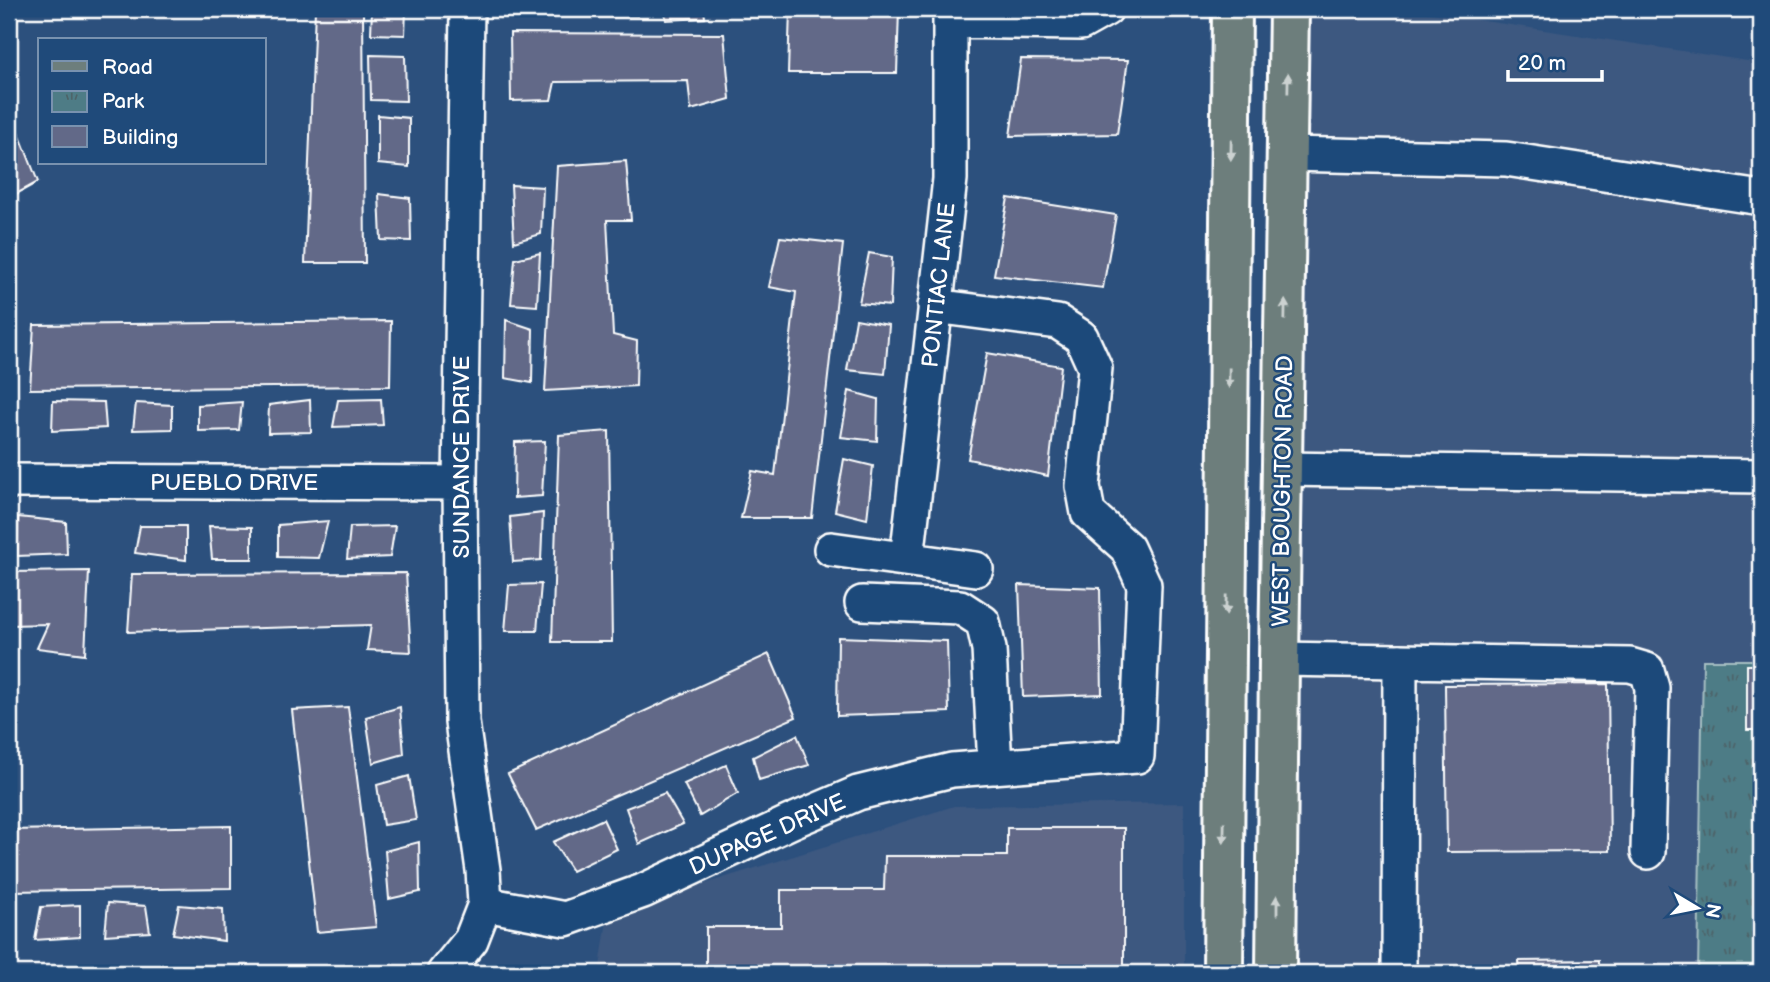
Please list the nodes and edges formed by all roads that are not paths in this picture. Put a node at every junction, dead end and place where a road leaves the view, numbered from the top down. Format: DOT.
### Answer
graph roads {
  1 [pos="467,9"];
  2 [pos="1106,9"];
  3 [pos="1233,9"];
  4 [pos="1289,9"];
  5 [pos="950,15"];
  6 [pos="1287,154"];
  7 [pos="1761,198"];
  8 [pos="936,306"];
  9 [pos="1282,469"];
  10 [pos="1761,476"];
  11 [pos="9,481"];
  12 [pos="460,483"];
  13 [pos="831,549"];
  14 [pos="907,559"];
  15 [pos="976,569"];
  16 [pos="862,603"];
  17 [pos="1279,659"];
  18 [pos="1400,661"];
  19 [pos="995,767"];
  20 [pos="1648,852"];
  21 [pos="485,904"];
  22 [pos="444,973"];
  23 [pos="1223,973"];
  24 [pos="1276,973"];
  25 [pos="1399,973"];
  1 -- 12 [label="street, SUNDANCE DRIVE"];
  2 -- 5 [label="street"];
  3 -- 23 [label="main road, one-way"];
  6 -- 4 [label="main road, WEST BOUGHTON ROAD, one-way"];
  5 -- 8 [label="street, PONTIAC LANE"];
  6 -- 7 [label="street"];
  9 -- 6 [label="main road, WEST BOUGHTON ROAD, one-way"];
  8 -- 14 [label="street, PONTIAC LANE"];
  8 -- 19 [label="street, DUPAGE DRIVE"];
  9 -- 10 [label="street"];
  9 -- 17 [label="main road, WEST BOUGHTON ROAD"];
  11 -- 12 [label="street, PUEBLO DRIVE"];
  12 -- 21 [label="street, SUNDANCE DRIVE"];
  13 -- 14 [label="street"];
  14 -- 15 [label="street"];
  16 -- 19 [label="street"];
  17 -- 18 [label="street"];
  24 -- 17 [label="main road, WEST BOUGHTON ROAD, one-way"];
  18 -- 20 [label="street"];
  18 -- 25 [label="street"];
  19 -- 21 [label="street, DUPAGE DRIVE"];
  21 -- 22 [label="street"];
}
